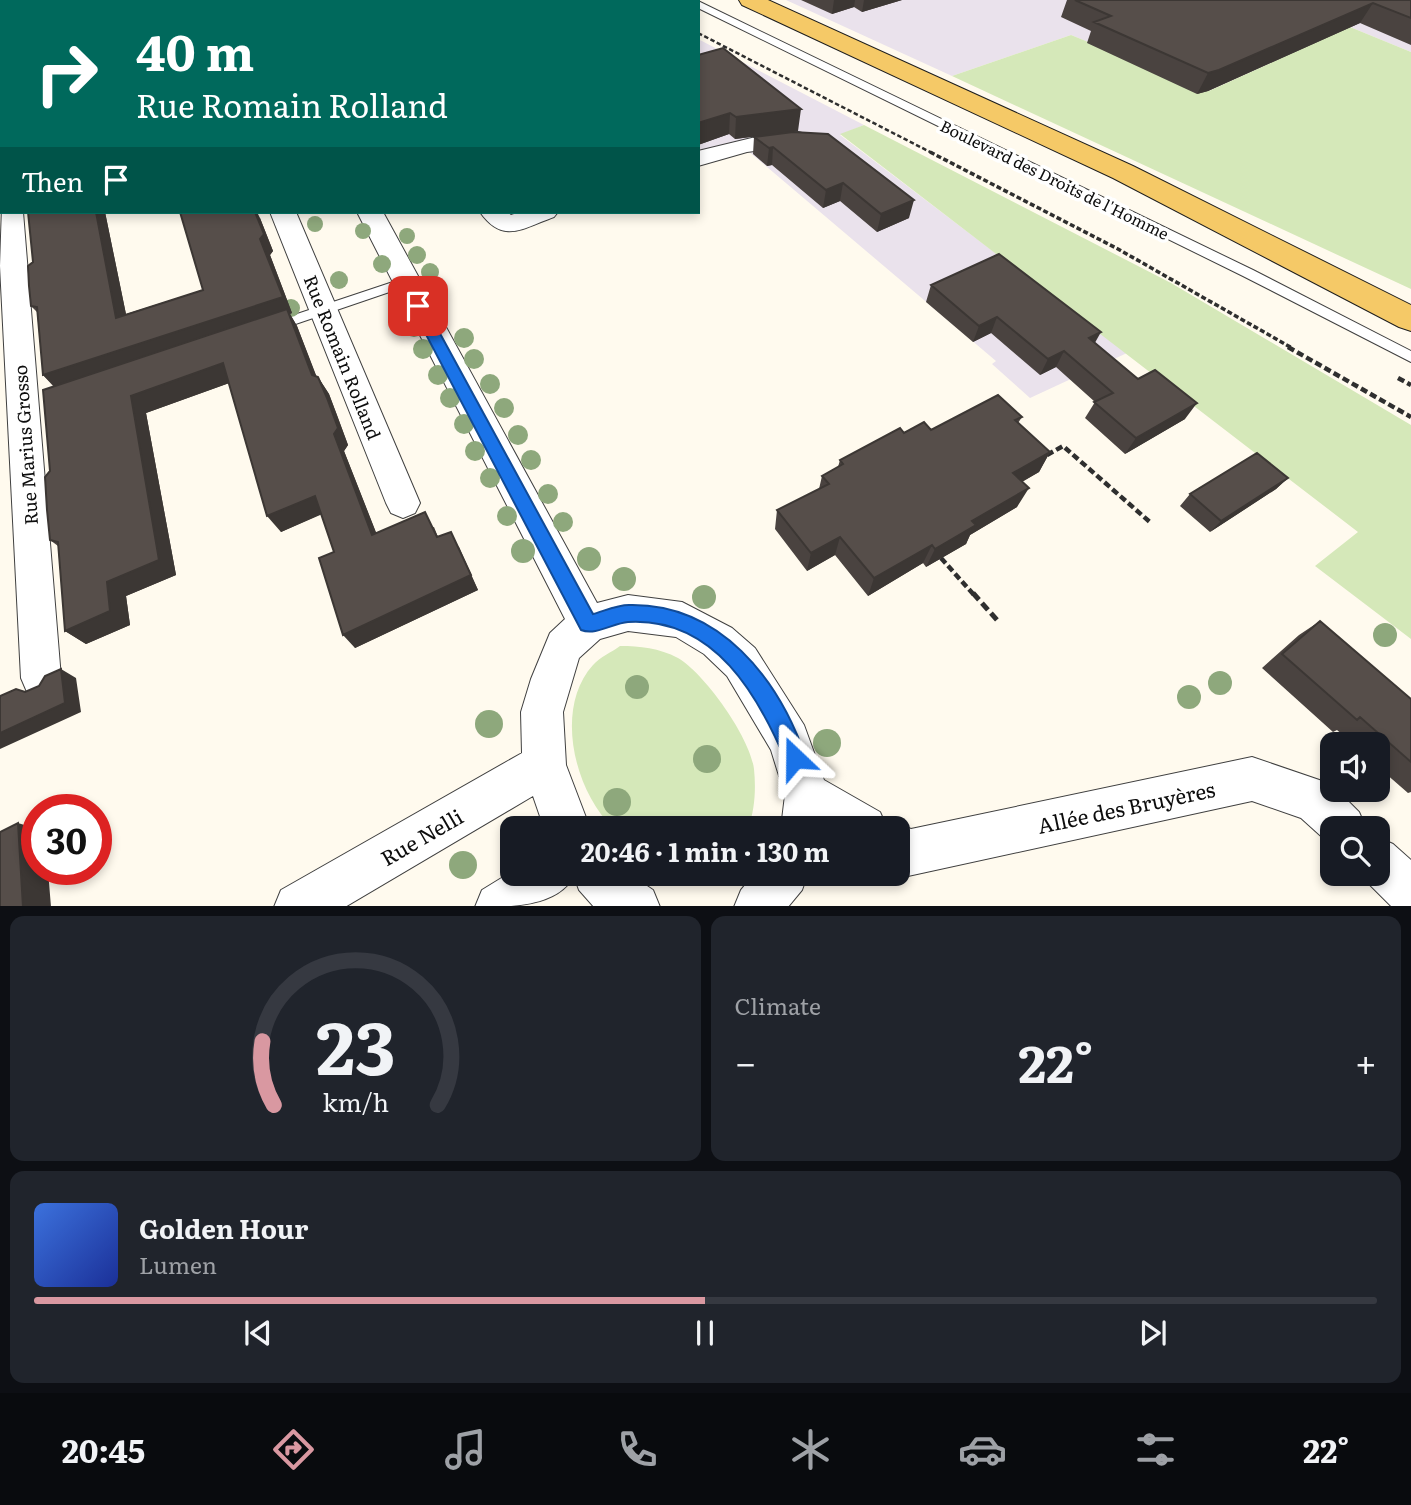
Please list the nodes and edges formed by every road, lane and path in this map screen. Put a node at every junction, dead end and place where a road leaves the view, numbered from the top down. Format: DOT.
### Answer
graph roads {
  1 [pos="750,0"];
  2 [pos="700,5"];
  3 [pos="700,34"];
  4 [pos="819,141"];
  5 [pos="700,158"];
  6 [pos="10,214"];
  7 [pos="284,214"];
  8 [pos="371,214"];
  9 [pos="495,214"];
  10 [pos="539,214"];
  11 [pos="405,282"];
  12 [pos="323,310"];
  13 [pos="1411,319"];
  14 [pos="262,331"];
  15 [pos="1411,357"];
  16 [pos="1411,417"];
  17 [pos="1041,458"];
  18 [pos="403,503"];
  19 [pos="1152,523"];
  20 [pos="941,558"];
  21 [pos="997,620"];
  22 [pos="588,624"];
  23 [pos="41,678"];
  24 [pos="544,765"];
  25 [pos="806,811"];
  26 [pos="563,816"];
  27 [pos="823,816"];
  28 [pos="1331,816"];
  29 [pos="910,853"];
  30 [pos="1390,872"];
  31 [pos="531,886"];
  32 [pos="606,886"];
  33 [pos="774,886"];
  34 [pos="1411,892"];
  35 [pos="298,906"];
  36 [pos="499,906"];
  37 [pos="636,906"];
  38 [pos="758,906"];
  1 -- 13 [label="main road, Boulevard des Droits de l'Homme"];
  2 -- 15 [label="lane, Boulevard des Droits de l'Homme"];
  3 -- 16 [label="path"];
  4 -- 5 [label="street"];
  6 -- 23 [label="street, Rue Marius Grosso"];
  7 -- 12 [label="street, Rue Romain Rolland"];
  8 -- 11 [label="street"];
  9 -- 10 [label="street"];
  11 -- 12 [label="lane"];
  11 -- 22 [label="street"];
  12 -- 14 [label="lane"];
  12 -- 18 [label="street, Rue Romain Rolland"];
  17 -- 19 [label="path"];
  20 -- 21 [label="path"];
  22 -- 24 [label="street"];
  22 -- 25 [label="street"];
  24 -- 26 [label="street"];
  24 -- 35 [label="street, Rue Nelli"];
  25 -- 27 [label="street"];
  28 -- 29 [label="street, Allée des Bruyères"];
  30 -- 34 [label="street"];
  31 -- 36 [label="street"];
  32 -- 37 [label="street"];
  33 -- 38 [label="street"];
}
